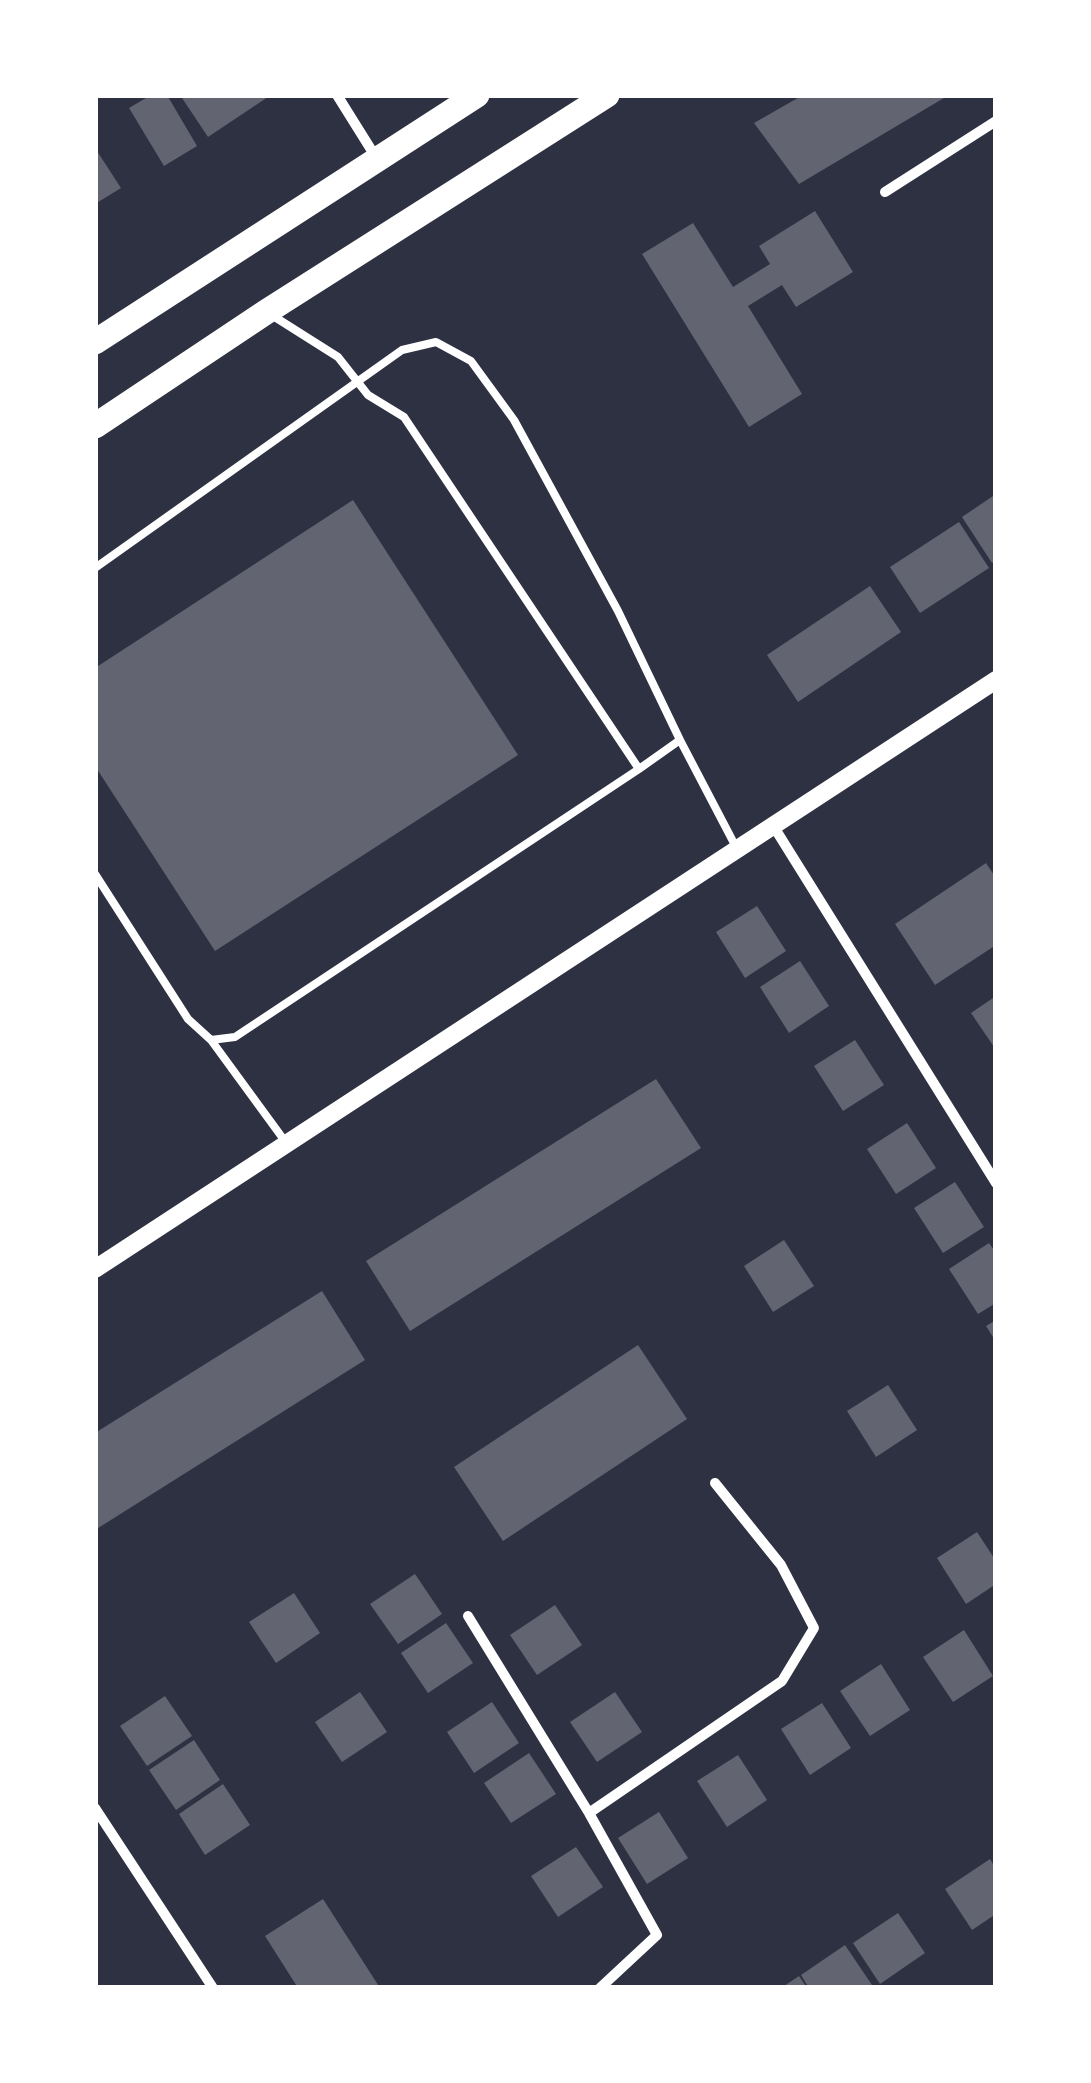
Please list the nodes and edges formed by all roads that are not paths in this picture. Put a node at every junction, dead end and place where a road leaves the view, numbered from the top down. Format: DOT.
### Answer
graph roads {
  1 [pos="337,95"];
  2 [pos="477,95"];
  3 [pos="607,95"];
  4 [pos="996,121"];
  5 [pos="377,160"];
  6 [pos="885,192"];
  7 [pos="266,312"];
  8 [pos="95,342"];
  9 [pos="358,382"];
  10 [pos="95,426"];
  11 [pos="95,568"];
  12 [pos="996,680"];
  13 [pos="680,740"];
  14 [pos="638,769"];
  15 [pos="774,827"];
  16 [pos="736,849"];
  17 [pos="95,874"];
  18 [pos="212,1040"];
  19 [pos="286,1144"];
  20 [pos="996,1183"];
  21 [pos="95,1268"];
  22 [pos="716,1483"];
  23 [pos="468,1616"];
  24 [pos="95,1808"];
  25 [pos="589,1813"];
  26 [pos="210,1987"];
  27 [pos="600,1988"];
  1 -- 5 [label="street"];
  2 -- 5 [label="main road"];
  3 -- 7 [label="main road"];
  4 -- 6 [label="street"];
  5 -- 8 [label="main road"];
  7 -- 9 [label="lane"];
  7 -- 10 [label="main road"];
  9 -- 11 [label="lane"];
  9 -- 13 [label="lane"];
  9 -- 14 [label="lane"];
  12 -- 15 [label="street"];
  13 -- 14 [label="lane"];
  13 -- 16 [label="lane"];
  14 -- 18 [label="lane"];
  15 -- 16 [label="street"];
  15 -- 20 [label="street"];
  16 -- 19 [label="street"];
  17 -- 18 [label="lane"];
  18 -- 19 [label="lane"];
  19 -- 21 [label="street"];
  22 -- 25 [label="street"];
  23 -- 25 [label="street"];
  24 -- 26 [label="street"];
  25 -- 27 [label="street"];
}
